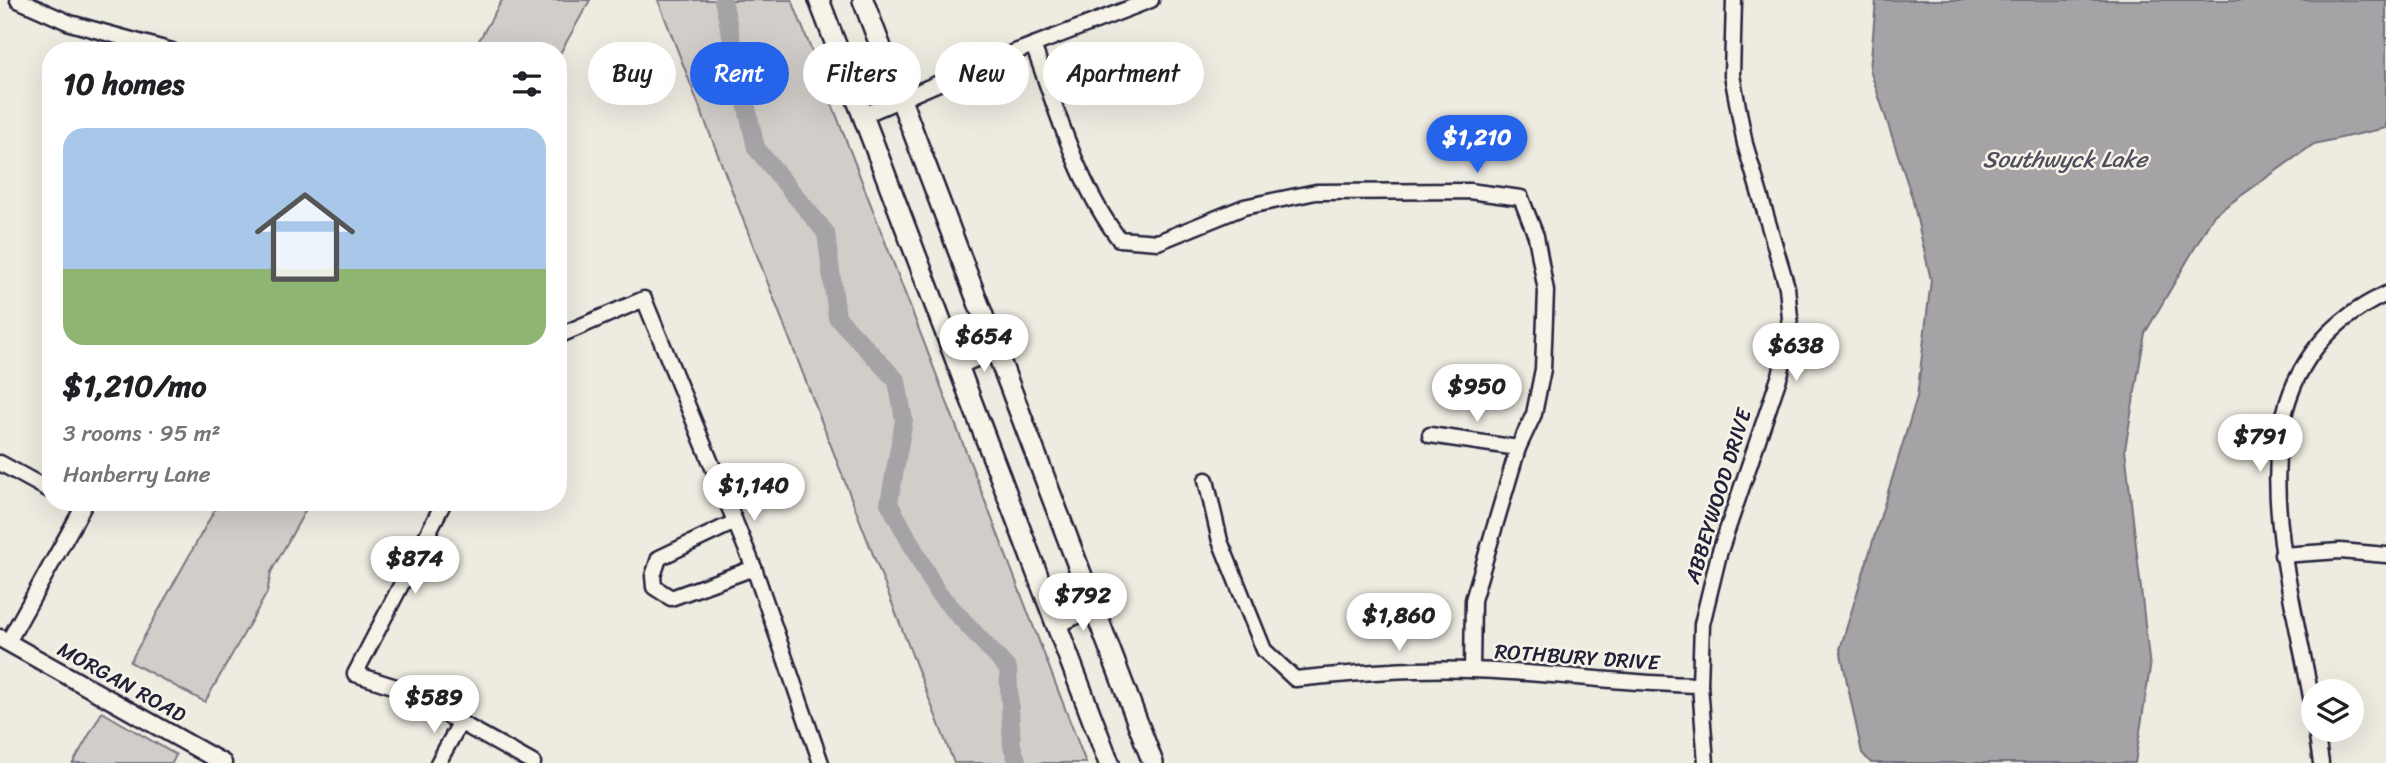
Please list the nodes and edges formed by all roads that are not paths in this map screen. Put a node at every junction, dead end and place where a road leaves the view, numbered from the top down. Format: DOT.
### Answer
graph roads {
  1 [pos="18,0"];
  2 [pos="820,0"];
  3 [pos="863,0"];
  4 [pos="1151,0"];
  5 [pos="1734,0"];
  6 [pos="139,42"];
  7 [pos="879,42"];
  8 [pos="1033,45"];
  9 [pos="921,90"];
  10 [pos="886,105"];
  11 [pos="902,105"];
  12 [pos="864,115"];
  13 [pos="2386,294"];
  14 [pos="567,332"];
  15 [pos="995,348"];
  16 [pos="958,364"];
  17 [pos="1430,435"];
  18 [pos="1518,448"];
  19 [pos="0,463"];
  20 [pos="1206,480"];
  21 [pos="42,486"];
  22 [pos="76,511"];
  23 [pos="439,511"];
  24 [pos="735,522"];
  25 [pos="2282,555"];
  26 [pos="2386,555"];
  27 [pos="754,568"];
  28 [pos="1093,606"];
  29 [pos="1056,623"];
  30 [pos="4,640"];
  31 [pos="1472,670"];
  32 [pos="2307,679"];
  33 [pos="1700,685"];
  34 [pos="460,723"];
  35 [pos="2318,742"];
  36 [pos="2321,762"];
  37 [pos="223,763"];
  38 [pos="438,763"];
  39 [pos="533,763"];
  40 [pos="821,763"];
  41 [pos="1109,763"];
  42 [pos="1153,763"];
  43 [pos="1706,763"];
  1 -- 6 [label="street"];
  2 -- 12 [label="main road"];
  3 -- 7 [label="main road"];
  4 -- 8 [label="street"];
  5 -- 33 [label="street, ABBEYWOOD DRIVE"];
  8 -- 9 [label="street"];
  8 -- 18 [label="street"];
  10 -- 12 [label="street"];
  11 -- 15 [label="main road"];
  12 -- 16 [label="main road"];
  13 -- 25 [label="street"];
  14 -- 24 [label="street"];
  15 -- 16 [label="main road"];
  15 -- 28 [label="main road"];
  16 -- 29 [label="main road"];
  17 -- 18 [label="street"];
  18 -- 31 [label="street"];
  19 -- 21 [label="street"];
  20 -- 31 [label="street, ROTHBURY DRIVE"];
  22 -- 30 [label="street"];
  23 -- 34 [label="street"];
  24 -- 27 [label="street"];
  24 -- 27 [label="street"];
  25 -- 26 [label="street"];
  25 -- 32 [label="street"];
  27 -- 40 [label="street"];
  28 -- 29 [label="main road"];
  28 -- 42 [label="main road"];
  29 -- 41 [label="main road"];
  30 -- 37 [label="street, MORGAN ROAD"];
  31 -- 33 [label="street, ROTHBURY DRIVE"];
  33 -- 43 [label="street, ABBEYWOOD DRIVE"];
  34 -- 38 [label="street"];
  34 -- 39 [label="street"];
  35 -- 36 [label="street"];
}
